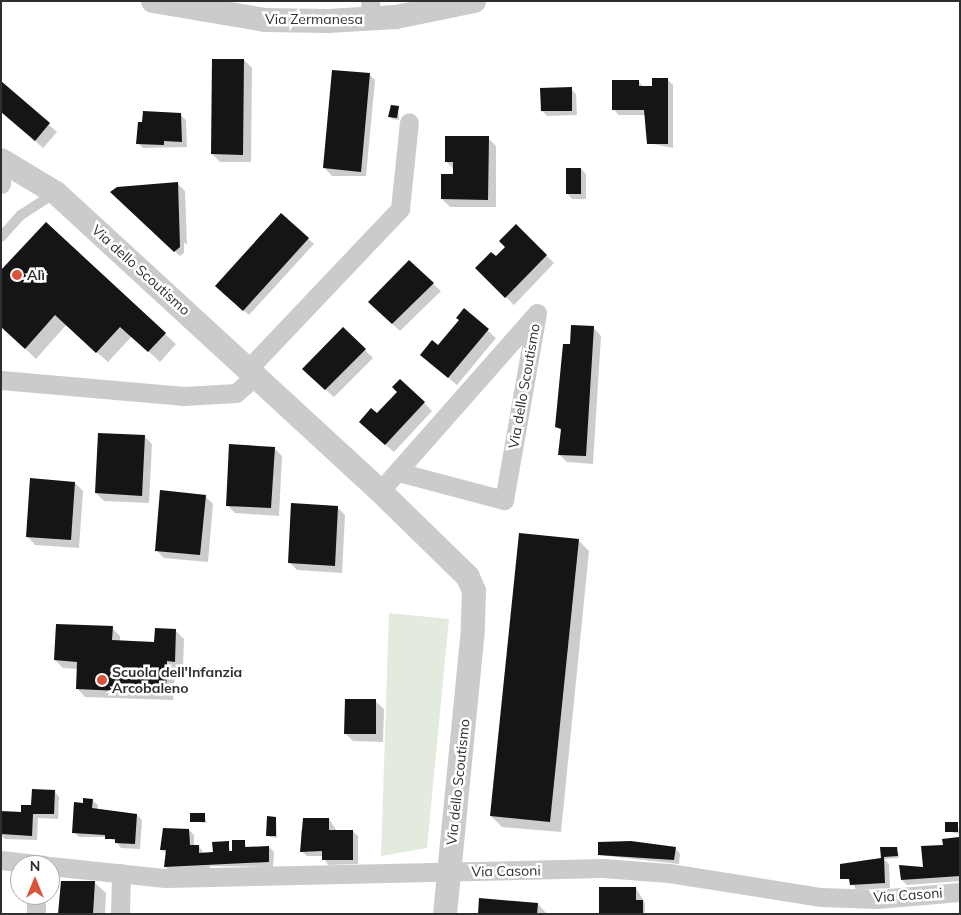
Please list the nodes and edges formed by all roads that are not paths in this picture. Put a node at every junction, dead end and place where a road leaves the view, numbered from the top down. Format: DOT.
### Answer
graph roads {
  1 [pos="153,1"];
  2 [pos="474,1"];
  3 [pos="371,10"];
  4 [pos="409,122"];
  5 [pos="2,160"];
  6 [pos="1,184"];
  7 [pos="56,193"];
  8 [pos="1,237"];
  9 [pos="251,372"];
  10 [pos="2,384"];
  11 [pos="398,472"];
  12 [pos="380,491"];
  13 [pos="60,867"];
  14 [pos="449,872"];
  15 [pos="121,873"];
  16 [pos="960,892"];
  17 [pos="120,914"];
  18 [pos="444,914"];
  1 -- 3 [label="street, Via Zermanesa"];
  2 -- 3 [label="street, Via Zermanesa"];
  4 -- 9 [label="street"];
  5 -- 6 [label="street"];
  5 -- 7 [label="street, Via dello Scoutismo"];
  7 -- 8 [label="lane"];
  7 -- 9 [label="street, Via dello Scoutismo"];
  9 -- 10 [label="street"];
  9 -- 12 [label="street, Via dello Scoutismo"];
  11 -- 11 [label="street, Via dello Scoutismo"];
  11 -- 12 [label="street, Via dello Scoutismo"];
  12 -- 14 [label="street, Via dello Scoutismo"];
  13 -- 15 [label="street, Via Casoni"];
  14 -- 15 [label="street, Via Casoni"];
  14 -- 16 [label="street, Via Casoni"];
  14 -- 18 [label="street, Via dello Scoutismo"];
  15 -- 17 [label="street"];
}
